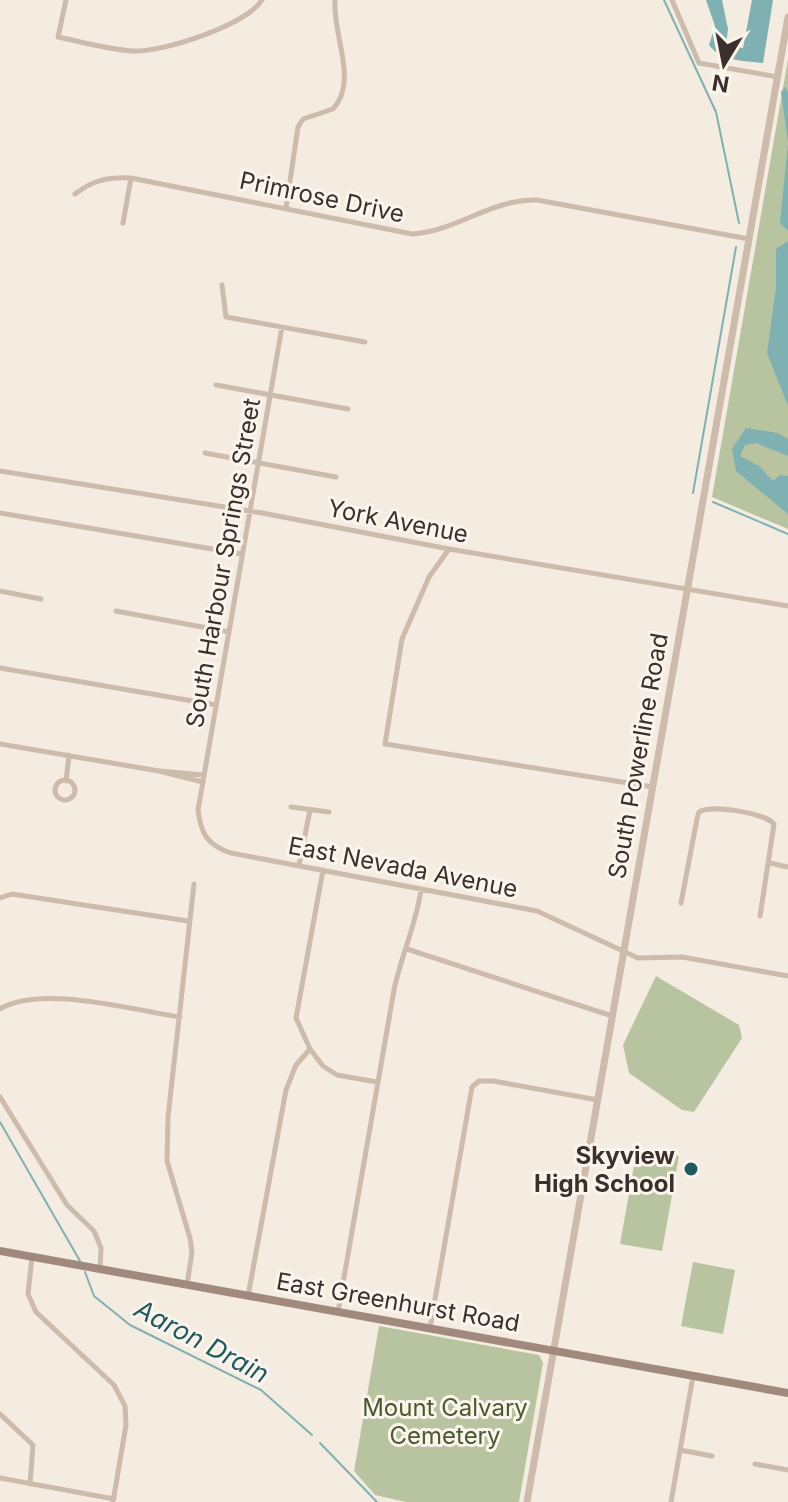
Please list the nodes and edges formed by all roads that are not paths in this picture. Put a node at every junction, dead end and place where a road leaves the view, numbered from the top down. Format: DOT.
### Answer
graph roads {
  1 [pos="66,0"];
  2 [pos="262,0"];
  3 [pos="335,0"];
  4 [pos="672,0"];
  5 [pos="788,17"];
  6 [pos="778,77"];
  7 [pos="131,178"];
  8 [pos="75,194"];
  9 [pos="286,208"];
  10 [pos="123,223"];
  11 [pos="749,239"];
  12 [pos="222,285"];
  13 [pos="282,327"];
  14 [pos="365,342"];
  15 [pos="216,385"];
  16 [pos="270,395"];
  17 [pos="348,409"];
  18 [pos="205,453"];
  19 [pos="259,463"];
  20 [pos="0,471"];
  21 [pos="336,477"];
  22 [pos="250,511"];
  23 [pos="0,513"];
  24 [pos="449,549"];
  25 [pos="242,554"];
  26 [pos="688,587"];
  27 [pos="0,591"];
  28 [pos="41,599"];
  29 [pos="788,606"];
  30 [pos="116,611"];
  31 [pos="229,632"];
  32 [pos="0,668"];
  33 [pos="216,705"];
  34 [pos="0,744"];
  35 [pos="69,755"];
  36 [pos="204,778"];
  37 [pos="66,781"];
  38 [pos="653,787"];
  39 [pos="199,804"];
  40 [pos="291,807"];
  41 [pos="310,810"];
  42 [pos="329,812"];
  43 [pos="770,863"];
  44 [pos="299,865"];
  45 [pos="788,867"];
  46 [pos="323,870"];
  47 [pos="194,884"];
  48 [pos="421,890"];
  49 [pos="0,898"];
  50 [pos="681,903"];
  51 [pos="760,916"];
  52 [pos="189,921"];
  53 [pos="407,949"];
  54 [pos="623,955"];
  55 [pos="788,976"];
  56 [pos="0,1009"];
  57 [pos="612,1016"];
  58 [pos="180,1017"];
  59 [pos="310,1049"];
  60 [pos="377,1082"];
  61 [pos="0,1097"];
  62 [pos="598,1100"];
  63 [pos="0,1251"];
  64 [pos="32,1257"];
  65 [pos="99,1269"];
  66 [pos="187,1285"];
  67 [pos="248,1296"];
  68 [pos="338,1312"];
  69 [pos="430,1329"];
  70 [pos="555,1349"];
  71 [pos="693,1375"];
  72 [pos="788,1393"];
  73 [pos="0,1414"];
  74 [pos="680,1450"];
  75 [pos="712,1456"];
  76 [pos="755,1464"];
  77 [pos="788,1470"];
  78 [pos="0,1478"];
  79 [pos="30,1484"];
  80 [pos="114,1500"];
  81 [pos="527,1502"];
  82 [pos="671,1502"];
  1 -- 2 [label="street"];
  3 -- 9 [label="street"];
  4 -- 6 [label="street"];
  5 -- 6 [label="street, South Powerline Road"];
  6 -- 11 [label="street, South Powerline Road"];
  7 -- 8 [label="street, Primrose Drive"];
  7 -- 9 [label="street, Primrose Drive"];
  7 -- 10 [label="street"];
  9 -- 11 [label="street, Primrose Drive"];
  11 -- 26 [label="street, South Powerline Road"];
  12 -- 13 [label="street"];
  13 -- 14 [label="street"];
  13 -- 16 [label="street, South Harbour Springs Street"];
  15 -- 16 [label="street"];
  16 -- 17 [label="street"];
  16 -- 19 [label="street, South Harbour Springs Street"];
  18 -- 19 [label="street"];
  19 -- 21 [label="street"];
  19 -- 22 [label="street, South Harbour Springs Street"];
  20 -- 22 [label="street, York Avenue"];
  22 -- 24 [label="street, York Avenue"];
  22 -- 25 [label="street, South Harbour Springs Street"];
  23 -- 25 [label="street"];
  24 -- 26 [label="street, York Avenue"];
  24 -- 38 [label="street"];
  25 -- 31 [label="street, South Harbour Springs Street"];
  26 -- 29 [label="street, York Avenue"];
  26 -- 38 [label="street, South Powerline Road"];
  27 -- 28 [label="street"];
  30 -- 31 [label="street"];
  31 -- 33 [label="street, South Harbour Springs Street"];
  32 -- 33 [label="street"];
  33 -- 36 [label="street, South Harbour Springs Street"];
  34 -- 35 [label="street"];
  35 -- 36 [label="street"];
  35 -- 37 [label="street"];
  36 -- 39 [label="street, South Harbour Springs Street"];
  38 -- 54 [label="street, South Powerline Road"];
  39 -- 44 [label="street, East Nevada Avenue"];
  40 -- 41 [label="street"];
  41 -- 42 [label="street"];
  41 -- 44 [label="street"];
  43 -- 45 [label="street"];
  43 -- 50 [label="street"];
  43 -- 51 [label="street"];
  44 -- 46 [label="street, East Nevada Avenue"];
  46 -- 48 [label="street, East Nevada Avenue"];
  46 -- 59 [label="street"];
  47 -- 52 [label="street"];
  48 -- 53 [label="street"];
  48 -- 54 [label="street, East Nevada Avenue"];
  49 -- 52 [label="street"];
  52 -- 58 [label="street"];
  53 -- 57 [label="street"];
  53 -- 60 [label="street"];
  54 -- 55 [label="street"];
  54 -- 57 [label="street, South Powerline Road"];
  56 -- 58 [label="street"];
  57 -- 62 [label="street, South Powerline Road"];
  58 -- 66 [label="street"];
  59 -- 60 [label="street"];
  59 -- 67 [label="street"];
  60 -- 68 [label="street"];
  61 -- 65 [label="street"];
  62 -- 69 [label="street"];
  62 -- 70 [label="street, South Powerline Road"];
  63 -- 64 [label="main road, East Greenhurst Road"];
  64 -- 65 [label="main road, East Greenhurst Road"];
  64 -- 80 [label="street"];
  65 -- 66 [label="main road, East Greenhurst Road"];
  66 -- 67 [label="main road, East Greenhurst Road"];
  67 -- 68 [label="main road, East Greenhurst Road"];
  68 -- 69 [label="main road, East Greenhurst Road"];
  69 -- 70 [label="main road, East Greenhurst Road"];
  70 -- 71 [label="main road, East Greenhurst Road"];
  70 -- 81 [label="street, South Powerline Road"];
  71 -- 72 [label="main road, East Greenhurst Road"];
  71 -- 74 [label="street"];
  73 -- 79 [label="street"];
  74 -- 75 [label="street"];
  74 -- 82 [label="street"];
  76 -- 77 [label="street"];
  78 -- 79 [label="street"];
  79 -- 80 [label="street"];
}
